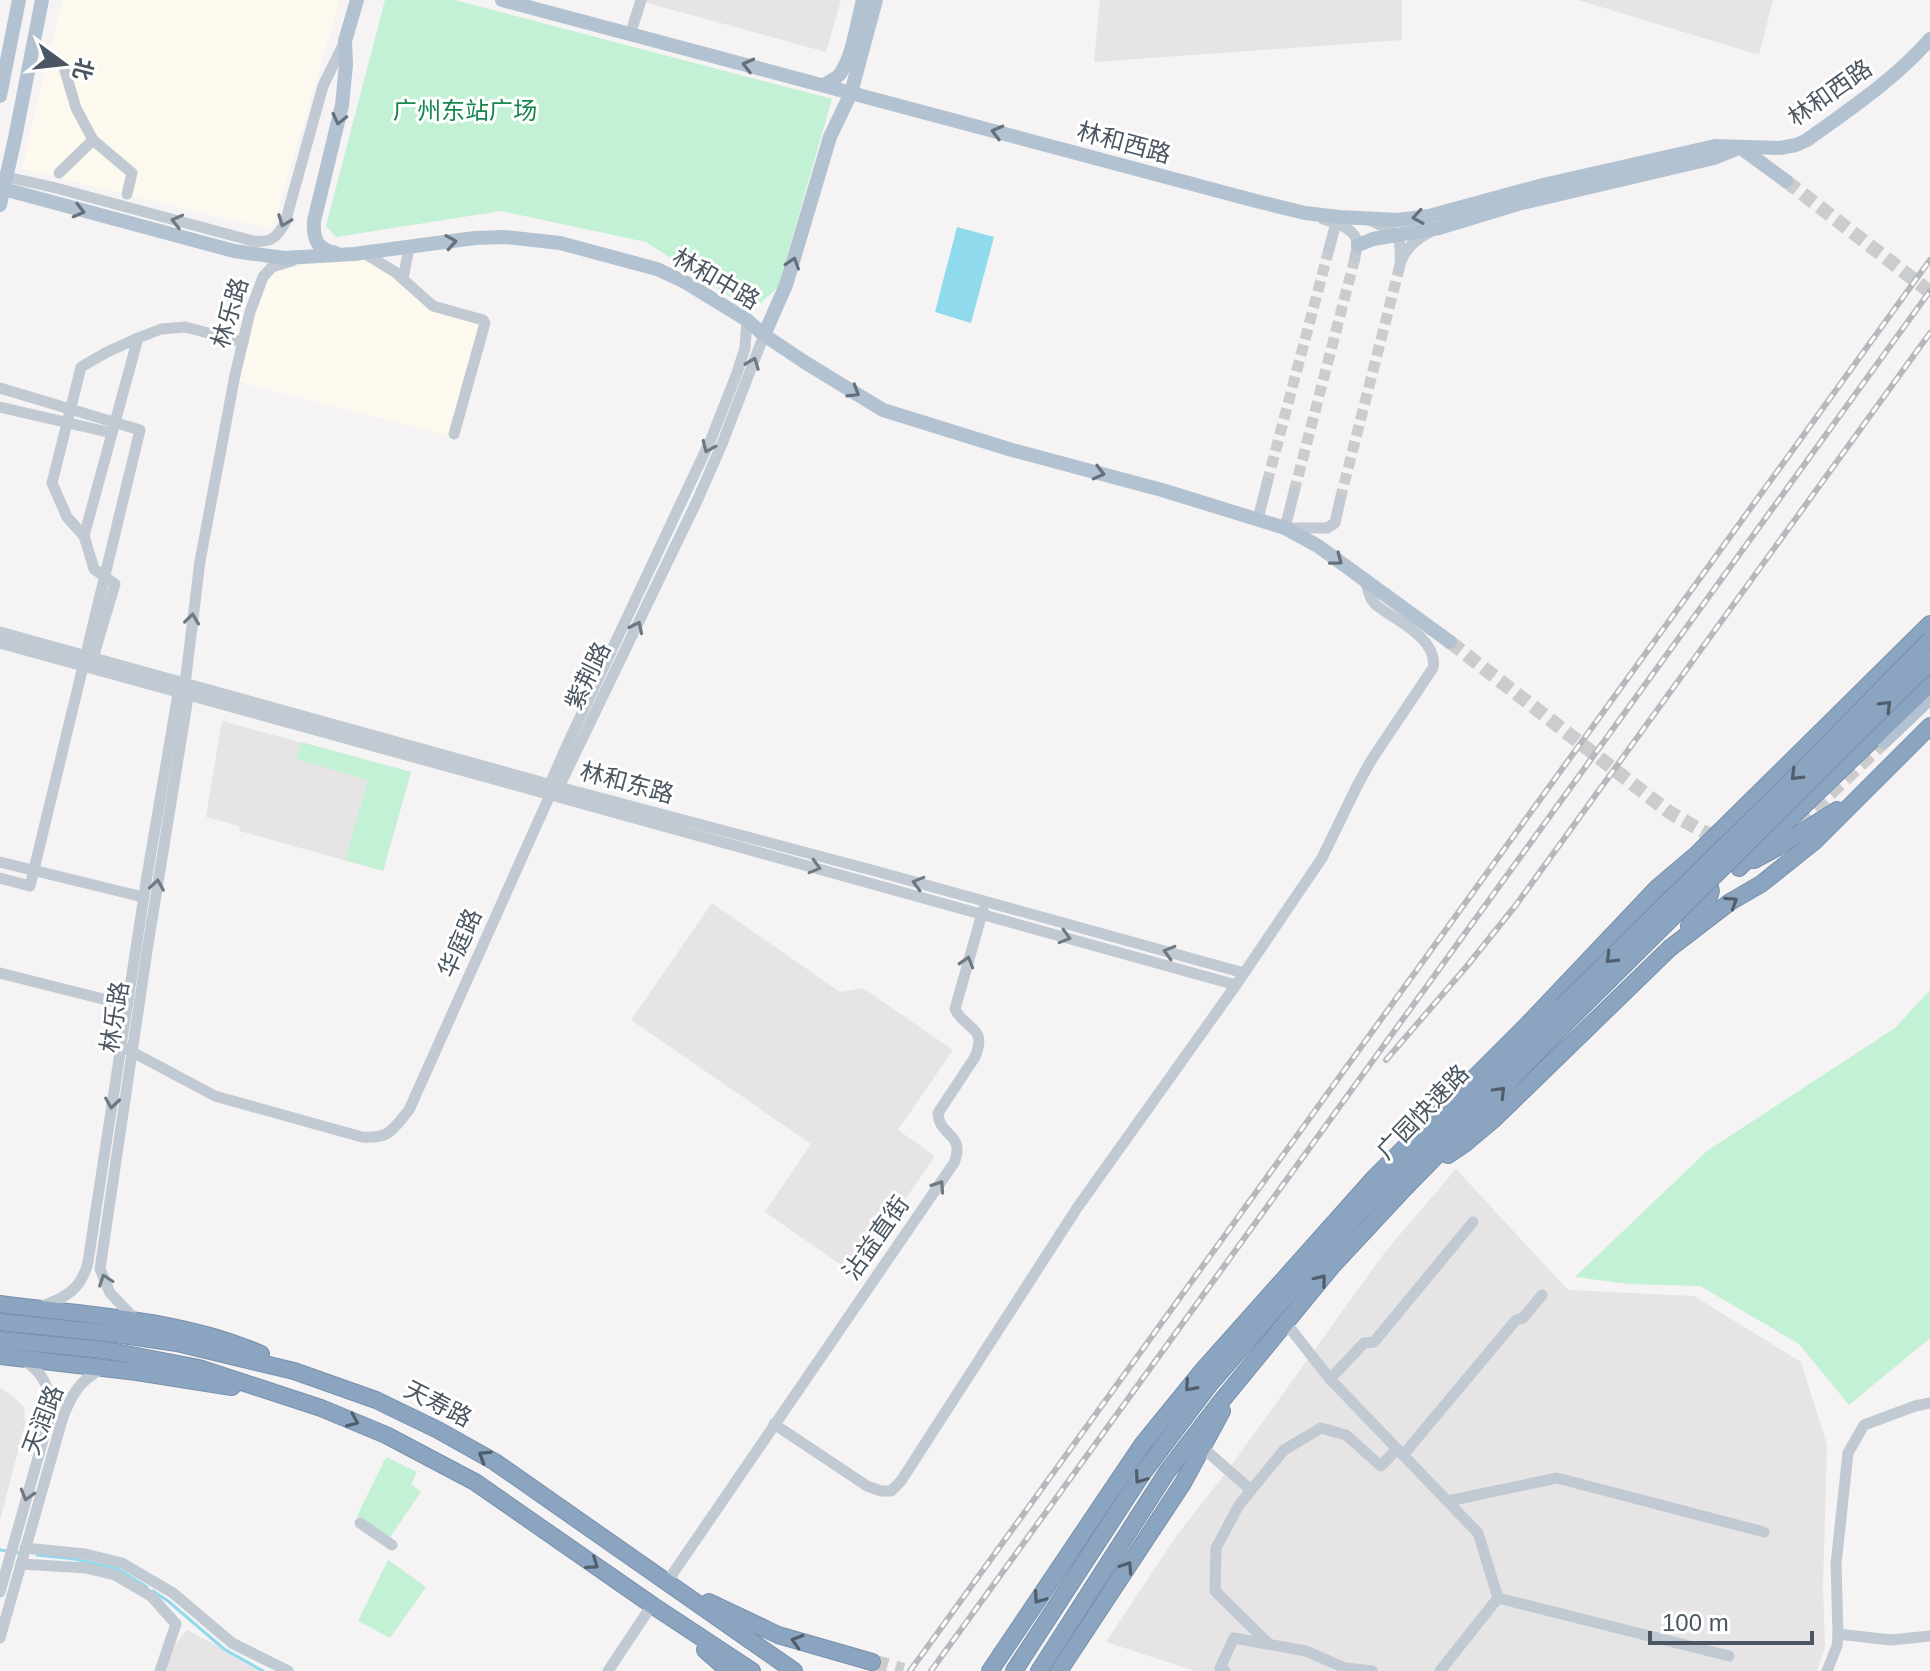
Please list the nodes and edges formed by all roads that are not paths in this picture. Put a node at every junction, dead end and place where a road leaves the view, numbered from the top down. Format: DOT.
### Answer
graph roads {
  1 [pos="19,0"];
  2 [pos="42,0"];
  3 [pos="357,0"];
  4 [pos="502,0"];
  5 [pos="641,0"];
  6 [pos="863,0"];
  7 [pos="876,0"];
  8 [pos="630,35"];
  9 [pos="1930,39"];
  10 [pos="345,41"];
  11 [pos="63,64"];
  12 [pos="824,85"];
  13 [pos="851,93"];
  14 [pos="0,96"];
  15 [pos="93,140"];
  16 [pos="1740,147"];
  17 [pos="59,173"];
  18 [pos="1786,181"];
  19 [pos="2,187"];
  20 [pos="127,194"];
  21 [pos="1305,213"];
  22 [pos="1370,220"];
  23 [pos="1336,223"];
  24 [pos="1439,228"];
  25 [pos="1397,235"];
  26 [pos="409,248"];
  27 [pos="1329,249"];
  28 [pos="1356,251"];
  29 [pos="364,253"];
  30 [pos="346,255"];
  31 [pos="403,279"];
  32 [pos="747,320"];
  33 [pos="764,335"];
  34 [pos="138,338"];
  35 [pos="243,342"];
  36 [pos="0,388"];
  37 [pos="0,407"];
  38 [pos="67,422"];
  39 [pos="112,433"];
  40 [pos="454,434"];
  41 [pos="1267,483"];
  42 [pos="1294,492"];
  43 [pos="1340,500"];
  44 [pos="1258,519"];
  45 [pos="1285,528"];
  46 [pos="84,536"];
  47 [pos="1365,581"];
  48 [pos="1930,624"];
  49 [pos="0,632"];
  50 [pos="1930,640"];
  51 [pos="1450,642"];
  52 [pos="0,643"];
  53 [pos="93,658"];
  54 [pos="1930,662"];
  55 [pos="1930,684"];
  56 [pos="183,692"];
  57 [pos="1930,698"];
  58 [pos="1930,726"];
  59 [pos="1884,742"];
  60 [pos="553,789"];
  61 [pos="1858,797"];
  62 [pos="1697,854"];
  63 [pos="0,862"];
  64 [pos="1739,868"];
  65 [pos="0,878"];
  66 [pos="1658,887"];
  67 [pos="143,897"];
  68 [pos="983,907"];
  69 [pos="1670,948"];
  70 [pos="0,973"];
  71 [pos="1244,973"];
  72 [pos="1236,985"];
  73 [pos="127,1005"];
  74 [pos="1567,1012"];
  75 [pos="126,1049"];
  76 [pos="1426,1168"];
  77 [pos="1352,1202"];
  78 [pos="1473,1222"];
  79 [pos="1542,1295"];
  80 [pos="0,1304"];
  81 [pos="34,1308"];
  82 [pos="0,1322"];
  83 [pos="1286,1323"];
  84 [pos="162,1325"];
  85 [pos="1258,1329"];
  86 [pos="0,1340"];
  87 [pos="6,1356"];
  88 [pos="104,1368"];
  89 [pos="294,1371"];
  90 [pos="1330,1379"];
  91 [pos="1236,1384"];
  92 [pos="279,1395"];
  93 [pos="1930,1403"];
  94 [pos="774,1424"];
  95 [pos="1203,1448"];
  96 [pos="1400,1452"];
  97 [pos="1251,1490"];
  98 [pos="549,1500"];
  99 [pos="1448,1501"];
  100 [pos="533,1522"];
  101 [pos="360,1523"];
  102 [pos="1764,1532"];
  103 [pos="392,1545"];
  104 [pos="18,1555"];
  105 [pos="667,1582"];
  106 [pos="1,1588"];
  107 [pos="1498,1598"];
  108 [pos="652,1605"];
  109 [pos="1838,1634"];
  110 [pos="1930,1636"];
  111 [pos="0,1638"];
  112 [pos="1269,1644"];
  113 [pos="1001,1653"];
  114 [pos="1729,1656"];
  115 [pos="872,1662"];
  116 [pos="1067,1663"];
  117 [pos="160,1671"];
  118 [pos="288,1671"];
  119 [pos="608,1671"];
  120 [pos="729,1671"];
  121 [pos="752,1671"];
  122 [pos="794,1671"];
  123 [pos="981,1671"];
  124 [pos="990,1671"];
  125 [pos="1003,1671"];
  126 [pos="1014,1671"];
  127 [pos="1039,1671"];
  128 [pos="1059,1671"];
  129 [pos="1225,1671"];
  130 [pos="1372,1671"];
  131 [pos="1440,1671"];
  132 [pos="1827,1671"];
  1 -- 14 [label="main road"];
  2 -- 19 [label="main road"];
  3 -- 10 [label="main road"];
  4 -- 8 [label="main road, 林和西路"];
  5 -- 8 [label="street"];
  6 -- 12 [label="main road"];
  7 -- 13 [label="main road, 紫荆路"];
  12 -- 8 [label="main road, 林和西路, one-way"];
  9 -- 16 [label="main road, 林和西路"];
  10 -- 19 [label="street, one-way"];
  10 -- 30 [label="main road, one-way"];
  11 -- 15 [label="street"];
  12 -- 13 [label="main road, 林和西路"];
  21 -- 13 [label="main road, 林和西路, one-way"];
  33 -- 13 [label="main road, 紫荆路, one-way"];
  15 -- 17 [label="street"];
  15 -- 20 [label="street"];
  16 -- 18 [label="main road"];
  16 -- 22 [label="main road, 林和西路, one-way"];
  16 -- 24 [label="main road, 林和西路"];
  19 -- 30 [label="main road, 林和中路, one-way"];
  21 -- 22 [label="main road, 林和西路"];
  21 -- 23 [label="street"];
  22 -- 25 [label="street"];
  23 -- 27 [label="street"];
  23 -- 28 [label="street"];
  24 -- 25 [label="main road, 林和西路"];
  24 -- 25 [label="street"];
  25 -- 28 [label="main road, 林和西路"];
  26 -- 29 [label="main road, 林和中路"];
  26 -- 31 [label="street"];
  26 -- 32 [label="main road, 林和中路, one-way"];
  29 -- 30 [label="main road, 林和中路"];
  29 -- 31 [label="street"];
  30 -- 35 [label="street, 林乐路"];
  31 -- 40 [label="street"];
  32 -- 33 [label="main road, 林和中路"];
  32 -- 60 [label="street, 紫荆路, one-way"];
  33 -- 44 [label="main road, 林和中路, one-way"];
  60 -- 33 [label="street, 紫荆路, one-way"];
  34 -- 35 [label="street"];
  34 -- 38 [label="street"];
  34 -- 39 [label="street"];
  56 -- 35 [label="street, 林乐路, one-way"];
  36 -- 65 [label="street"];
  37 -- 38 [label="street"];
  38 -- 39 [label="street"];
  38 -- 46 [label="street"];
  39 -- 46 [label="street"];
  41 -- 44 [label="street"];
  42 -- 45 [label="street"];
  43 -- 45 [label="street"];
  44 -- 45 [label="main road, 林和中路"];
  45 -- 47 [label="main road, 林和中路, one-way"];
  46 -- 53 [label="street"];
  47 -- 51 [label="main road, 林和中路"];
  47 -- 71 [label="street"];
  48 -- 62 [label="highway"];
  49 -- 53 [label="street, 林和东路"];
  50 -- 74 [label="highway, 广园快速路, one-way, bridge"];
  52 -- 56 [label="street, 林和东路"];
  53 -- 56 [label="street, 林和东路"];
  74 -- 54 [label="highway, 广园快速路, one-way, bridge"];
  55 -- 64 [label="highway"];
  56 -- 60 [label="street, 林和东路"];
  56 -- 67 [label="street, 林乐路"];
  75 -- 56 [label="street, 林乐路, one-way"];
  57 -- 59 [label="main road"];
  58 -- 61 [label="highway"];
  60 -- 68 [label="street, 林和东路"];
  60 -- 75 [label="street, 华庭路"];
  61 -- 64 [label="highway"];
  69 -- 61 [label="highway, one-way"];
  62 -- 64 [label="highway"];
  62 -- 66 [label="highway"];
  63 -- 67 [label="street"];
  66 -- 69 [label="highway"];
  66 -- 77 [label="highway"];
  67 -- 73 [label="street, 林乐路"];
  71 -- 68 [label="street, 林和东路, one-way"];
  68 -- 72 [label="street, 林和东路, one-way"];
  94 -- 68 [label="street, 沾益直街, one-way"];
  69 -- 76 [label="highway"];
  70 -- 73 [label="street"];
  71 -- 72 [label="street"];
  72 -- 94 [label="street"];
  73 -- 75 [label="street, 林乐路"];
  76 -- 74 [label="highway, 广园快速路, one-way"];
  74 -- 85 [label="highway, 广园快速路"];
  75 -- 81 [label="street, 林乐路, one-way"];
  84 -- 75 [label="street, 林乐路, one-way"];
  83 -- 76 [label="highway, 广园快速路, one-way"];
  77 -- 85 [label="highway"];
  77 -- 113 [label="highway, one-way"];
  78 -- 90 [label="street"];
  79 -- 96 [label="street"];
  80 -- 81 [label="highway"];
  81 -- 84 [label="highway"];
  82 -- 89 [label="highway, 天寿路"];
  83 -- 90 [label="street"];
  83 -- 91 [label="highway, 广园快速路"];
  84 -- 89 [label="highway"];
  85 -- 126 [label="highway, 广园快速路, one-way"];
  86 -- 92 [label="highway"];
  87 -- 88 [label="highway"];
  87 -- 104 [label="street, 天润路, one-way"];
  88 -- 92 [label="highway"];
  88 -- 104 [label="street, 天润路"];
  98 -- 89 [label="highway, 天寿路, one-way"];
  90 -- 96 [label="street"];
  91 -- 95 [label="highway"];
  91 -- 127 [label="highway"];
  92 -- 100 [label="highway, one-way"];
  93 -- 109 [label="street"];
  94 -- 105 [label="street, 沾益直街"];
  95 -- 97 [label="street"];
  116 -- 95 [label="highway, one-way"];
  96 -- 97 [label="street"];
  96 -- 99 [label="street"];
  97 -- 112 [label="street"];
  98 -- 100 [label="highway"];
  98 -- 105 [label="highway, 天寿路"];
  99 -- 102 [label="street"];
  99 -- 107 [label="street"];
  100 -- 108 [label="highway, one-way"];
  101 -- 103 [label="street"];
  104 -- 106 [label="street, 天润路"];
  104 -- 111 [label="street, 天润路"];
  104 -- 117 [label="street"];
  104 -- 118 [label="street"];
  115 -- 105 [label="highway, one-way"];
  105 -- 122 [label="highway, 天寿路"];
  107 -- 114 [label="street"];
  107 -- 131 [label="street"];
  108 -- 119 [label="street"];
  108 -- 120 [label="highway"];
  108 -- 121 [label="highway"];
  109 -- 110 [label="street"];
  109 -- 132 [label="street"];
  112 -- 129 [label="street"];
  112 -- 130 [label="street"];
  113 -- 123 [label="highway"];
  113 -- 124 [label="highway"];
  113 -- 125 [label="highway"];
  116 -- 128 [label="highway"];
}
